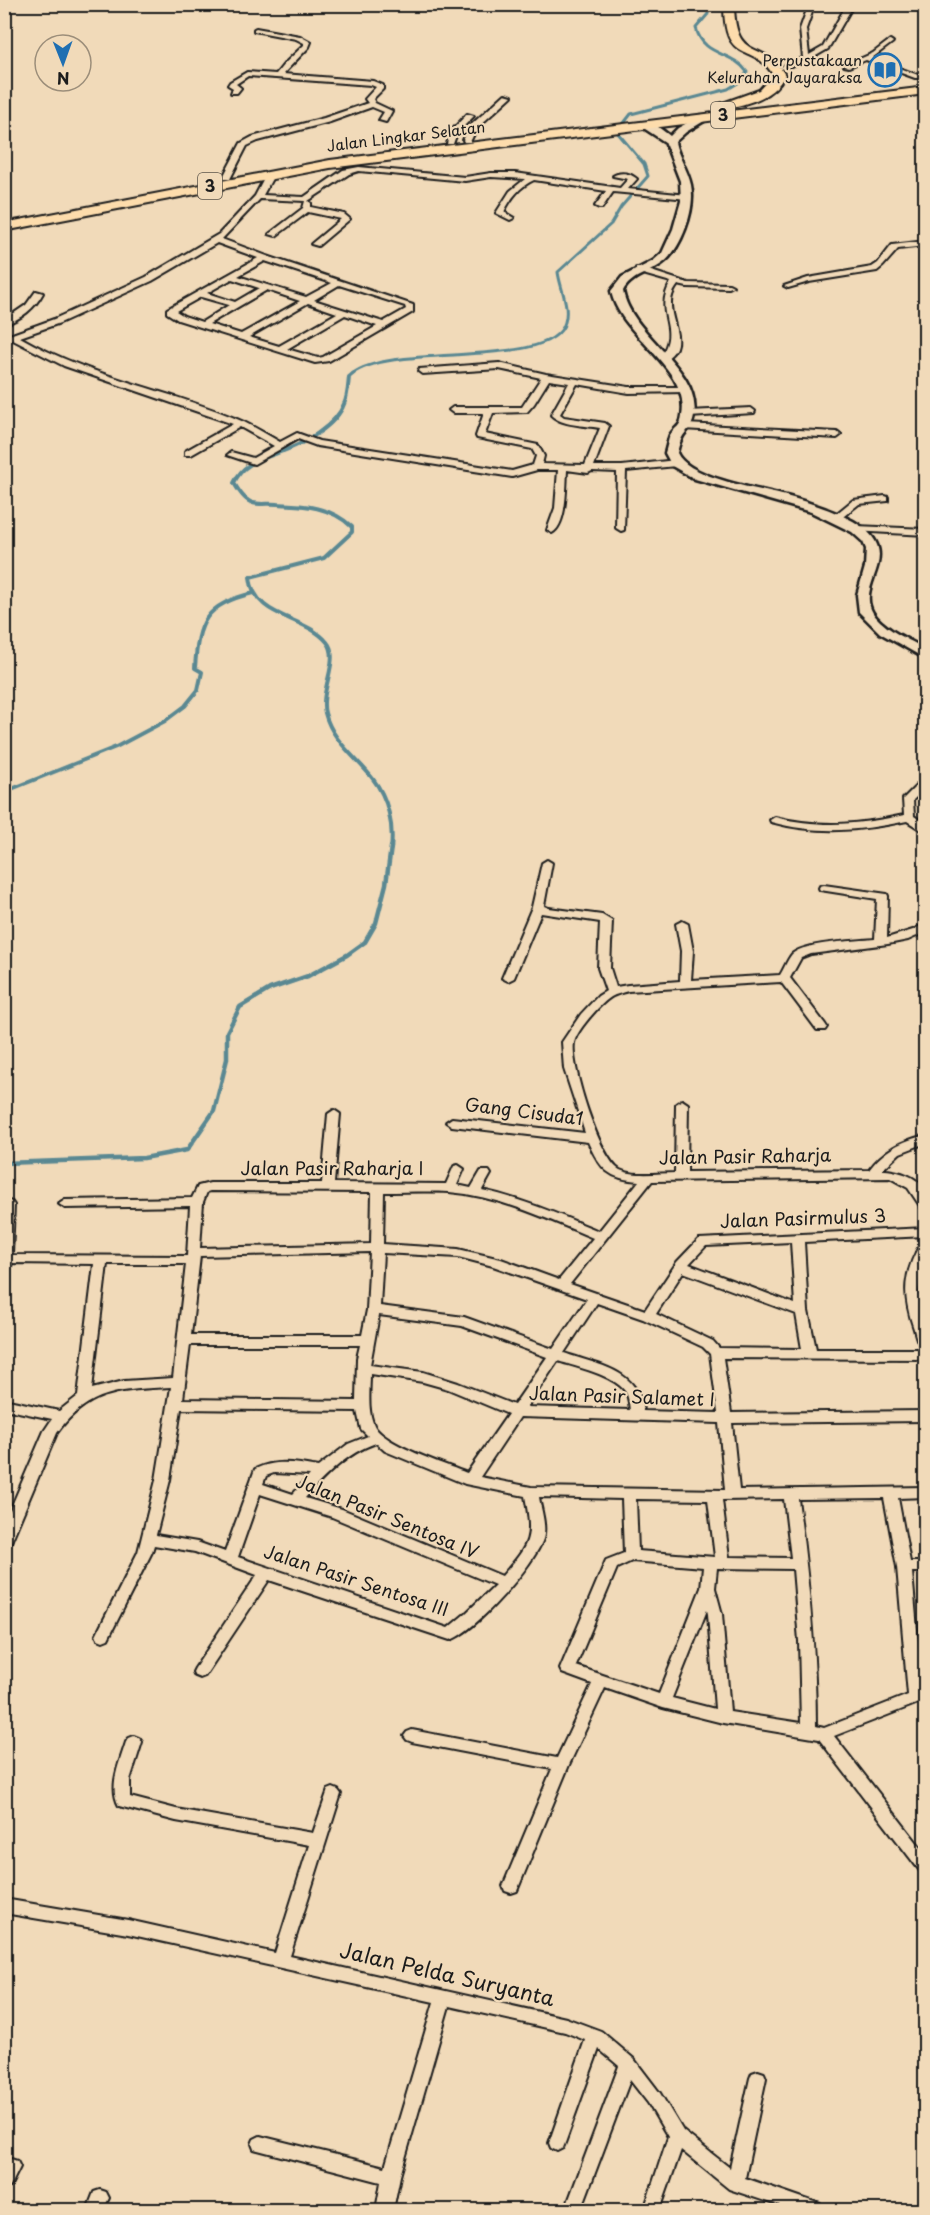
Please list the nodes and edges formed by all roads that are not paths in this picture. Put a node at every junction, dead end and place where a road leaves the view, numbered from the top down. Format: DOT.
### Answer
graph roads {
  1 [pos="729,4"];
  2 [pos="812,4"];
  3 [pos="851,4"];
  4 [pos="256,30"];
  5 [pos="890,42"];
  6 [pos="866,58"];
  7 [pos="807,59"];
  8 [pos="847,66"];
  9 [pos="777,70"];
  10 [pos="335,71"];
  11 [pos="926,71"];
  12 [pos="277,77"];
  13 [pos="327,80"];
  14 [pos="926,84"];
  15 [pos="770,88"];
  16 [pos="926,90"];
  17 [pos="234,92"];
  18 [pos="508,96"];
  19 [pos="813,101"];
  20 [pos="372,104"];
  21 [pos="704,114"];
  22 [pos="470,116"];
  23 [pos="383,120"];
  24 [pos="648,121"];
  25 [pos="467,140"];
  26 [pos="670,141"];
  27 [pos="450,142"];
  28 [pos="362,164"];
  29 [pos="270,174"];
  30 [pos="617,176"];
  31 [pos="227,177"];
  32 [pos="532,178"];
  33 [pos="611,189"];
  34 [pos="622,191"];
  35 [pos="258,197"];
  36 [pos="688,197"];
  37 [pos="306,199"];
  38 [pos="599,206"];
  39 [pos="307,209"];
  40 [pos="510,218"];
  41 [pos="4,221"];
  42 [pos="4,227"];
  43 [pos="273,234"];
  44 [pos="217,240"];
  45 [pos="926,243"];
  46 [pos="315,244"];
  47 [pos="264,258"];
  48 [pos="639,270"];
  49 [pos="231,276"];
  50 [pos="339,282"];
  51 [pos="675,282"];
  52 [pos="729,286"];
  53 [pos="788,286"];
  54 [pos="266,287"];
  55 [pos="39,293"];
  56 [pos="201,294"];
  57 [pos="307,299"];
  58 [pos="237,305"];
  59 [pos="344,312"];
  60 [pos="4,323"];
  61 [pos="202,325"];
  62 [pos="384,325"];
  63 [pos="14,336"];
  64 [pos="241,338"];
  65 [pos="4,340"];
  66 [pos="279,350"];
  67 [pos="659,352"];
  68 [pos="422,371"];
  69 [pos="546,377"];
  70 [pos="575,381"];
  71 [pos="686,389"];
  72 [pos="453,410"];
  73 [pos="489,411"];
  74 [pos="751,411"];
  75 [pos="689,414"];
  76 [pos="240,424"];
  77 [pos="686,427"];
  78 [pos="837,435"];
  79 [pos="279,445"];
  80 [pos="188,453"];
  81 [pos="231,455"];
  82 [pos="676,463"];
  83 [pos="537,467"];
  84 [pos="562,469"];
  85 [pos="588,470"];
  86 [pos="622,470"];
  87 [pos="885,499"];
  88 [pos="836,518"];
  89 [pos="621,528"];
  90 [pos="856,529"];
  91 [pos="552,530"];
  92 [pos="926,532"];
  93 [pos="926,655"];
  94 [pos="926,782"];
  95 [pos="909,817"];
  96 [pos="775,820"];
  97 [pos="926,830"];
  98 [pos="547,863"];
  99 [pos="824,888"];
  100 [pos="538,907"];
  101 [pos="682,924"];
  102 [pos="926,926"];
  103 [pos="881,941"];
  104 [pos="508,978"];
  105 [pos="784,978"];
  106 [pos="685,985"];
  107 [pos="612,992"];
  108 [pos="821,1027"];
  109 [pos="682,1104"];
  110 [pos="334,1114"];
  111 [pos="452,1122"];
  112 [pos="592,1138"];
  113 [pos="926,1139"];
  114 [pos="458,1169"];
  115 [pos="873,1173"];
  116 [pos="485,1174"];
  117 [pos="649,1176"];
  118 [pos="681,1176"];
  119 [pos="328,1187"];
  120 [pos="378,1188"];
  121 [pos="450,1188"];
  122 [pos="475,1192"];
  123 [pos="197,1202"];
  124 [pos="6,1204"];
  125 [pos="65,1204"];
  126 [pos="926,1206"];
  127 [pos="926,1232"];
  128 [pos="599,1236"];
  129 [pos="797,1239"];
  130 [pos="926,1244"];
  131 [pos="377,1248"];
  132 [pos="193,1256"];
  133 [pos="7,1259"];
  134 [pos="101,1260"];
  135 [pos="681,1266"];
  136 [pos="4,1285"];
  137 [pos="562,1285"];
  138 [pos="594,1298"];
  139 [pos="373,1310"];
  140 [pos="802,1311"];
  141 [pos="648,1316"];
  142 [pos="184,1340"];
  143 [pos="367,1340"];
  144 [pos="926,1345"];
  145 [pos="555,1353"];
  146 [pos="716,1353"];
  147 [pos="810,1353"];
  148 [pos="926,1354"];
  149 [pos="364,1369"];
  150 [pos="179,1382"];
  151 [pos="84,1398"];
  152 [pos="4,1404"];
  153 [pos="175,1404"];
  154 [pos="363,1406"];
  155 [pos="517,1412"];
  156 [pos="637,1415"];
  157 [pos="60,1416"];
  158 [pos="926,1416"];
  159 [pos="725,1418"];
  160 [pos="377,1438"];
  161 [pos="321,1472"];
  162 [pos="470,1480"];
  163 [pos="255,1487"];
  164 [pos="531,1492"];
  165 [pos="926,1492"];
  166 [pos="890,1493"];
  167 [pos="732,1494"];
  168 [pos="790,1494"];
  169 [pos="629,1495"];
  170 [pos="714,1495"];
  171 [pos="297,1498"];
  172 [pos="150,1539"];
  173 [pos="4,1542"];
  174 [pos="631,1556"];
  175 [pos="230,1558"];
  176 [pos="717,1562"];
  177 [pos="800,1564"];
  178 [pos="904,1567"];
  179 [pos="926,1567"];
  180 [pos="266,1573"];
  181 [pos="505,1583"];
  182 [pos="708,1588"];
  183 [pos="103,1635"];
  184 [pos="200,1672"];
  185 [pos="601,1681"];
  186 [pos="921,1701"];
  187 [pos="663,1702"];
  188 [pos="723,1717"];
  189 [pos="816,1732"];
  190 [pos="412,1736"];
  191 [pos="134,1742"];
  192 [pos="561,1765"];
  193 [pos="333,1794"];
  194 [pos="318,1840"];
  195 [pos="926,1866"];
  196 [pos="511,1886"];
  197 [pos="4,1906"];
  198 [pos="280,1961"];
  199 [pos="444,1998"];
  200 [pos="595,2036"];
  201 [pos="628,2064"];
  202 [pos="758,2078"];
  203 [pos="677,2136"];
  204 [pos="260,2144"];
  205 [pos="557,2144"];
  206 [pos="391,2176"];
  207 [pos="735,2183"];
  208 [pos="385,2211"];
  209 [pos="573,2211"];
  210 [pos="652,2211"];
  211 [pos="814,2211"];
  1 -- 9 [label="main road"];
  2 -- 7 [label="street"];
  3 -- 7 [label="street"];
  4 -- 12 [label="street"];
  5 -- 6 [label="street"];
  6 -- 8 [label="street"];
  6 -- 11 [label="street"];
  7 -- 9 [label="street"];
  9 -- 15 [label="main road"];
  10 -- 13 [label="street"];
  12 -- 13 [label="street"];
  12 -- 17 [label="street"];
  13 -- 20 [label="street"];
  14 -- 19 [label="main road, 3"];
  15 -- 19 [label="main road"];
  15 -- 21 [label="main road"];
  16 -- 19 [label="main road, 3"];
  18 -- 25 [label="street"];
  19 -- 21 [label="main road, Jalan Lingkar Selatan / 3"];
  20 -- 23 [label="street"];
  20 -- 31 [label="street"];
  21 -- 24 [label="main road, Jalan Lingkar Selatan / 3"];
  21 -- 26 [label="main road"];
  22 -- 27 [label="street"];
  24 -- 25 [label="main road, Jalan Lingkar Selatan / 3"];
  24 -- 26 [label="main road"];
  24 -- 28 [label="main road, Jalan Lingkar Selatan / 3"];
  25 -- 27 [label="main road, Jalan Lingkar Selatan / 3"];
  26 -- 36 [label="main road"];
  27 -- 31 [label="main road, Jalan Lingkar Selatan / 3"];
  28 -- 29 [label="main road, Jalan Lingkar Selatan / 3"];
  28 -- 32 [label="street"];
  28 -- 37 [label="street"];
  29 -- 35 [label="street"];
  29 -- 42 [label="main road, Jalan Lingkar Selatan / 3"];
  30 -- 34 [label="street"];
  31 -- 41 [label="main road, Jalan Lingkar Selatan / 3"];
  32 -- 33 [label="street"];
  32 -- 40 [label="street"];
  33 -- 34 [label="street"];
  33 -- 38 [label="street"];
  34 -- 36 [label="street"];
  35 -- 37 [label="street"];
  35 -- 44 [label="street"];
  36 -- 48 [label="main road"];
  37 -- 39 [label="street"];
  39 -- 43 [label="street"];
  39 -- 46 [label="street"];
  44 -- 47 [label="street"];
  44 -- 63 [label="street"];
  45 -- 53 [label="street"];
  47 -- 49 [label="street"];
  47 -- 50 [label="street"];
  48 -- 51 [label="street"];
  48 -- 67 [label="main road"];
  49 -- 54 [label="street"];
  49 -- 56 [label="street"];
  50 -- 57 [label="street"];
  50 -- 62 [label="street"];
  51 -- 52 [label="street"];
  51 -- 67 [label="street"];
  54 -- 57 [label="street"];
  54 -- 58 [label="street"];
  55 -- 60 [label="street"];
  56 -- 58 [label="street"];
  56 -- 61 [label="street"];
  57 -- 59 [label="street"];
  57 -- 64 [label="street"];
  58 -- 61 [label="street"];
  59 -- 62 [label="street"];
  59 -- 66 [label="street"];
  61 -- 64 [label="street"];
  62 -- 66 [label="street"];
  63 -- 65 [label="street"];
  63 -- 76 [label="street"];
  64 -- 66 [label="street"];
  67 -- 71 [label="main road"];
  68 -- 69 [label="street"];
  69 -- 70 [label="street"];
  69 -- 73 [label="street"];
  70 -- 71 [label="street"];
  70 -- 85 [label="street"];
  71 -- 75 [label="main road"];
  72 -- 73 [label="street"];
  73 -- 83 [label="street"];
  74 -- 75 [label="street"];
  75 -- 77 [label="main road"];
  76 -- 79 [label="street"];
  76 -- 80 [label="street"];
  77 -- 78 [label="street"];
  77 -- 82 [label="main road"];
  79 -- 81 [label="street"];
  79 -- 83 [label="street"];
  82 -- 86 [label="street"];
  82 -- 88 [label="main road"];
  83 -- 84 [label="street"];
  84 -- 85 [label="street"];
  84 -- 91 [label="street"];
  85 -- 86 [label="street"];
  86 -- 89 [label="street"];
  87 -- 88 [label="street"];
  88 -- 90 [label="main road"];
  90 -- 92 [label="street"];
  90 -- 93 [label="main road"];
  94 -- 95 [label="street"];
  95 -- 96 [label="street"];
  95 -- 97 [label="street"];
  98 -- 100 [label="street"];
  99 -- 103 [label="street"];
  100 -- 104 [label="street"];
  100 -- 107 [label="street"];
  101 -- 106 [label="street"];
  102 -- 103 [label="street"];
  103 -- 105 [label="street"];
  105 -- 106 [label="street"];
  105 -- 108 [label="street"];
  106 -- 107 [label="street"];
  107 -- 112 [label="street"];
  109 -- 118 [label="street"];
  110 -- 119 [label="street"];
  111 -- 112 [label="street, Gang Cisuda1"];
  112 -- 117 [label="street"];
  113 -- 115 [label="street"];
  114 -- 121 [label="street"];
  115 -- 118 [label="street, Jalan Pasir Raharja"];
  115 -- 126 [label="street, Jalan Pasir Raharja"];
  116 -- 122 [label="street"];
  117 -- 118 [label="street, Jalan Pasir Raharja"];
  117 -- 128 [label="street, Jalan Pasir Raharja"];
  119 -- 120 [label="street, Jalan Pasir Raharja I"];
  119 -- 123 [label="street, Jalan Pasir Raharja I"];
  120 -- 121 [label="street, Jalan Pasir Raharja I"];
  120 -- 131 [label="street"];
  121 -- 122 [label="street, Jalan Pasir Raharja I"];
  122 -- 128 [label="street, Jalan Pasir Raharja I"];
  123 -- 125 [label="street"];
  123 -- 132 [label="street"];
  124 -- 133 [label="street"];
  127 -- 129 [label="street, Jalan Pasirmulus 3"];
  128 -- 137 [label="street, Jalan Pasir Raharja"];
  129 -- 135 [label="street, Jalan Pasirmulus 3"];
  129 -- 140 [label="street"];
  130 -- 144 [label="street"];
  131 -- 132 [label="street"];
  131 -- 137 [label="street"];
  131 -- 139 [label="street"];
  132 -- 134 [label="street"];
  132 -- 142 [label="street"];
  133 -- 134 [label="street"];
  133 -- 136 [label="street"];
  134 -- 151 [label="street"];
  135 -- 140 [label="street"];
  135 -- 141 [label="street, Jalan Pasirmulus 3"];
  137 -- 138 [label="street"];
  138 -- 141 [label="street"];
  138 -- 145 [label="street"];
  139 -- 143 [label="street"];
  139 -- 145 [label="street"];
  140 -- 147 [label="street"];
  141 -- 146 [label="street"];
  142 -- 143 [label="street"];
  142 -- 150 [label="street"];
  143 -- 149 [label="street"];
  145 -- 155 [label="street"];
  145 -- 156 [label="street"];
  146 -- 147 [label="street"];
  146 -- 159 [label="street"];
  147 -- 148 [label="street"];
  149 -- 154 [label="street"];
  149 -- 155 [label="street"];
  150 -- 151 [label="street"];
  150 -- 153 [label="street"];
  151 -- 157 [label="street"];
  152 -- 157 [label="street"];
  153 -- 154 [label="street"];
  153 -- 172 [label="street"];
  154 -- 160 [label="street"];
  155 -- 156 [label="street, Jalan Pasir Salamet I"];
  155 -- 162 [label="street"];
  156 -- 159 [label="street, Jalan Pasir Salamet I"];
  157 -- 173 [label="street"];
  158 -- 159 [label="street, Jalan Pasir Salamet I"];
  159 -- 167 [label="street"];
  160 -- 161 [label="street"];
  160 -- 162 [label="street"];
  161 -- 163 [label="street"];
  161 -- 171 [label="street"];
  162 -- 164 [label="street"];
  163 -- 171 [label="street, Jalan Pasir Sentosa IV"];
  163 -- 175 [label="street"];
  164 -- 169 [label="street"];
  164 -- 181 [label="street, Jalan Pasir Sentosa III"];
  165 -- 166 [label="street"];
  166 -- 168 [label="street"];
  166 -- 178 [label="street"];
  167 -- 168 [label="street"];
  167 -- 170 [label="street"];
  168 -- 177 [label="street"];
  169 -- 170 [label="street"];
  169 -- 174 [label="street"];
  170 -- 176 [label="street"];
  171 -- 181 [label="street, Jalan Pasir Sentosa IV"];
  172 -- 175 [label="street, Jalan Pasir Sentosa III"];
  172 -- 183 [label="street"];
  174 -- 176 [label="street"];
  174 -- 185 [label="street"];
  175 -- 180 [label="street, Jalan Pasir Sentosa III"];
  176 -- 177 [label="street"];
  176 -- 182 [label="street"];
  177 -- 189 [label="street"];
  178 -- 179 [label="street"];
  178 -- 186 [label="street"];
  180 -- 181 [label="street, Jalan Pasir Sentosa III"];
  180 -- 184 [label="street"];
  182 -- 187 [label="street"];
  182 -- 188 [label="street"];
  185 -- 187 [label="street"];
  185 -- 192 [label="street"];
  186 -- 189 [label="street"];
  187 -- 188 [label="street"];
  188 -- 189 [label="street"];
  189 -- 195 [label="street"];
  190 -- 192 [label="street"];
  191 -- 194 [label="street"];
  192 -- 196 [label="street"];
  193 -- 194 [label="street"];
  194 -- 198 [label="street"];
  197 -- 198 [label="street, Jalan Pelda Suryanta"];
  198 -- 199 [label="street, Jalan Pelda Suryanta"];
  199 -- 200 [label="street, Jalan Pelda Suryanta"];
  199 -- 206 [label="street"];
  200 -- 201 [label="street, Jalan Pelda Suryanta"];
  200 -- 205 [label="street"];
  201 -- 203 [label="street, Jalan Pelda Suryanta"];
  201 -- 209 [label="street"];
  202 -- 207 [label="street"];
  203 -- 207 [label="street, Jalan Pelda Suryanta"];
  203 -- 210 [label="street"];
  204 -- 206 [label="street"];
  206 -- 208 [label="street"];
  207 -- 211 [label="street, Jalan Pelda Suryanta"];
}
